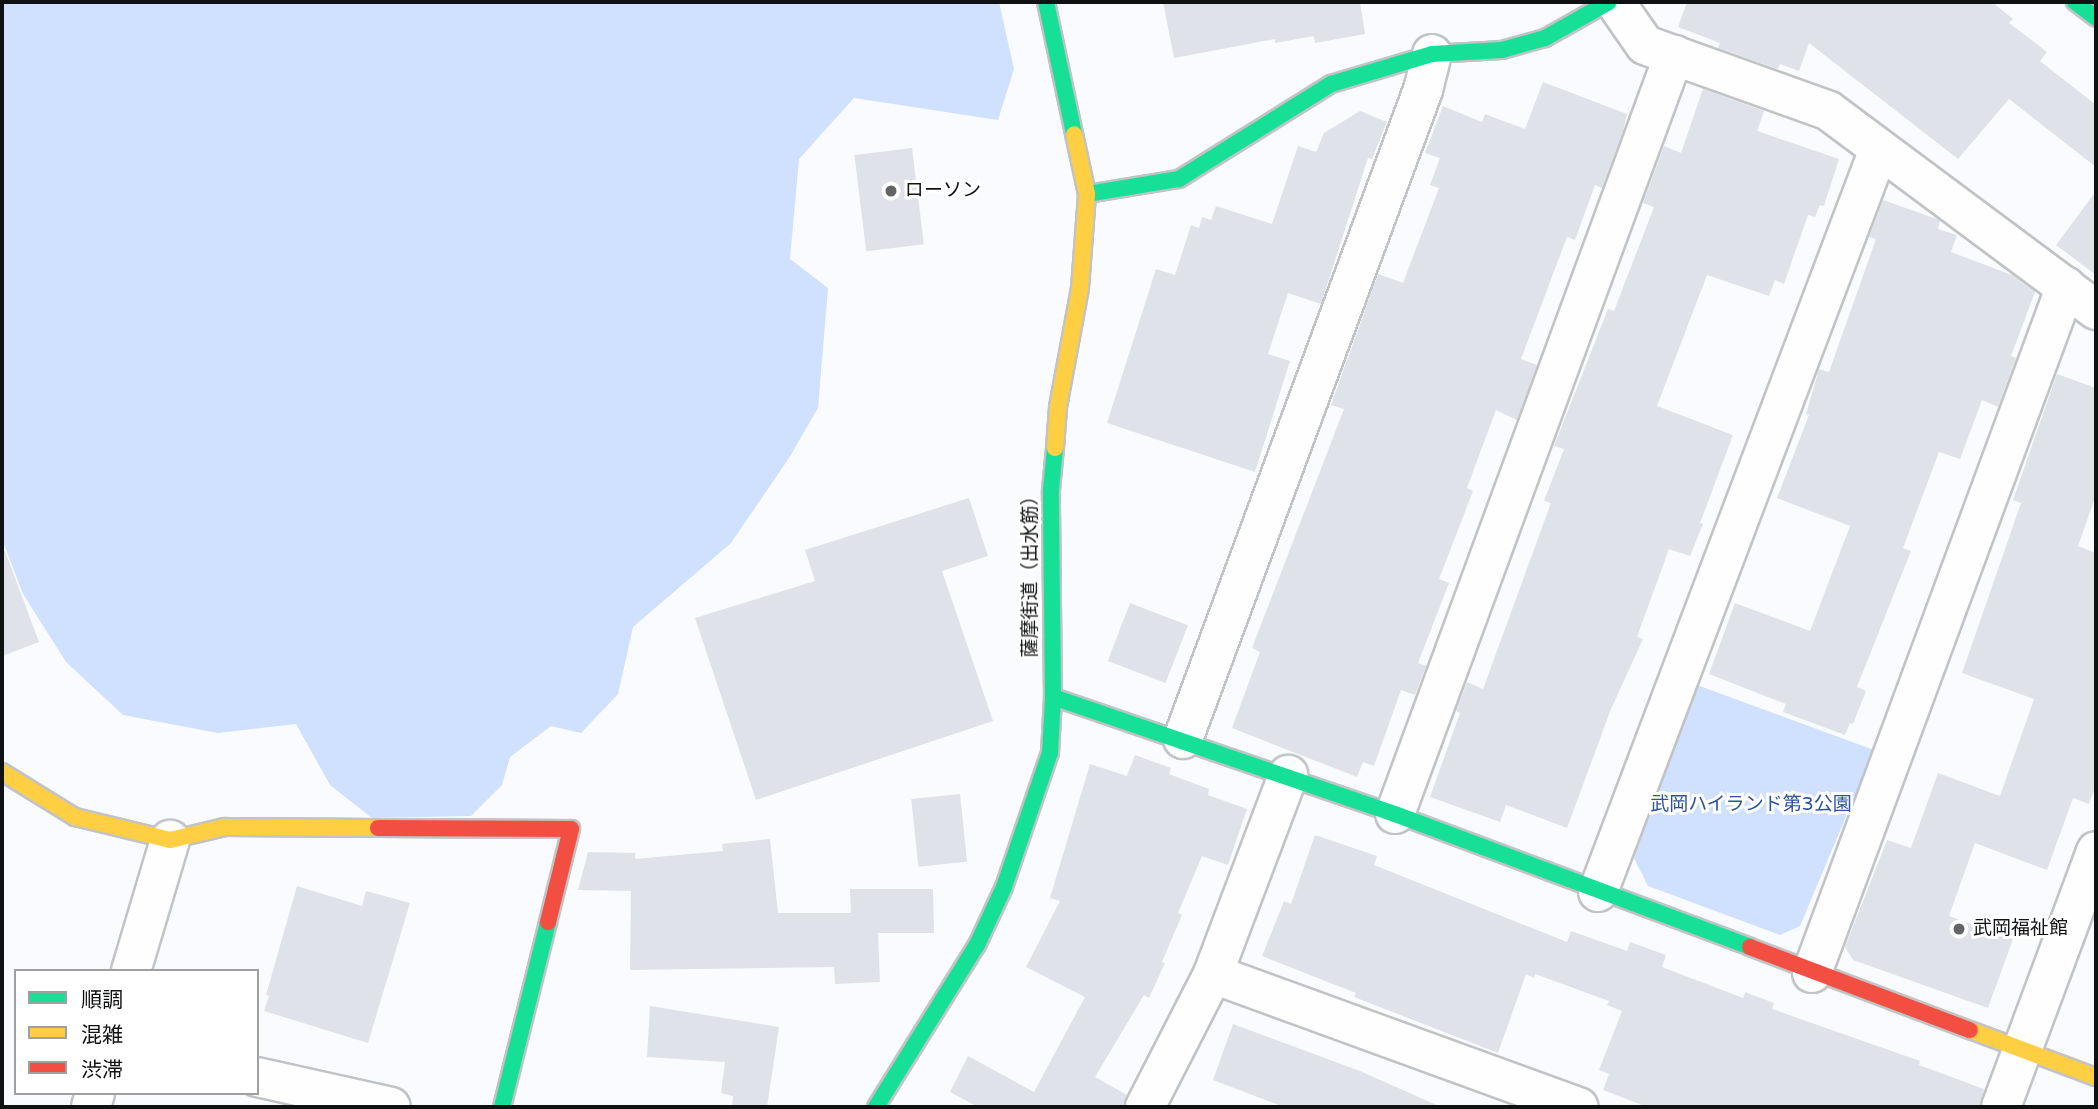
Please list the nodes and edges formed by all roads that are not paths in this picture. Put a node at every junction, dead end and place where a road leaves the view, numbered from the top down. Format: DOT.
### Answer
graph roads {
  1 [pos="1046,2"];
  2 [pos="1612,2"];
  3 [pos="2075,2"];
  4 [pos="2096,18"];
  5 [pos="1433,54"];
  6 [pos="1674,55"];
  7 [pos="1879,149"];
  8 [pos="1087,194"];
  9 [pos="2066,286"];
  10 [pos="2096,310"];
  11 [pos="1053,698"];
  12 [pos="1183,739"];
  13 [pos="2,772"];
  14 [pos="1288,775"];
  15 [pos="1395,814"];
  16 [pos="170,840"];
  17 [pos="2096,851"];
  18 [pos="1598,892"];
  19 [pos="132,969"];
  20 [pos="1812,973"];
  21 [pos="1213,974"];
  22 [pos="2022,1051"];
  23 [pos="2096,1077"];
  24 [pos="272,1089"];
  25 [pos="391,1107"];
  26 [pos="502,1107"];
  27 [pos="876,1107"];
  28 [pos="1145,1107"];
  29 [pos="1579,1107"];
  30 [pos="2001,1107"];
  1 -- 8 [label="street, 薩摩街道（出水筋）"];
  2 -- 5 [label="street"];
  2 -- 6 [label="street"];
  3 -- 4 [label="street"];
  5 -- 8 [label="street"];
  5 -- 12 [label="street"];
  6 -- 7 [label="street"];
  6 -- 15 [label="street"];
  7 -- 9 [label="street"];
  7 -- 18 [label="street"];
  8 -- 11 [label="street, 薩摩街道（出水筋）"];
  9 -- 10 [label="street"];
  9 -- 20 [label="street"];
  11 -- 12 [label="street"];
  11 -- 27 [label="street, 薩摩街道（出水筋）"];
  12 -- 14 [label="street"];
  13 -- 16 [label="street"];
  14 -- 15 [label="street"];
  14 -- 21 [label="street"];
  15 -- 18 [label="street"];
  16 -- 19 [label="street"];
  16 -- 26 [label="street"];
  17 -- 22 [label="street"];
  18 -- 20 [label="street"];
  20 -- 22 [label="street"];
  21 -- 28 [label="street"];
  21 -- 29 [label="street"];
  22 -- 23 [label="street"];
  22 -- 30 [label="street"];
  24 -- 25 [label="street"];
}
